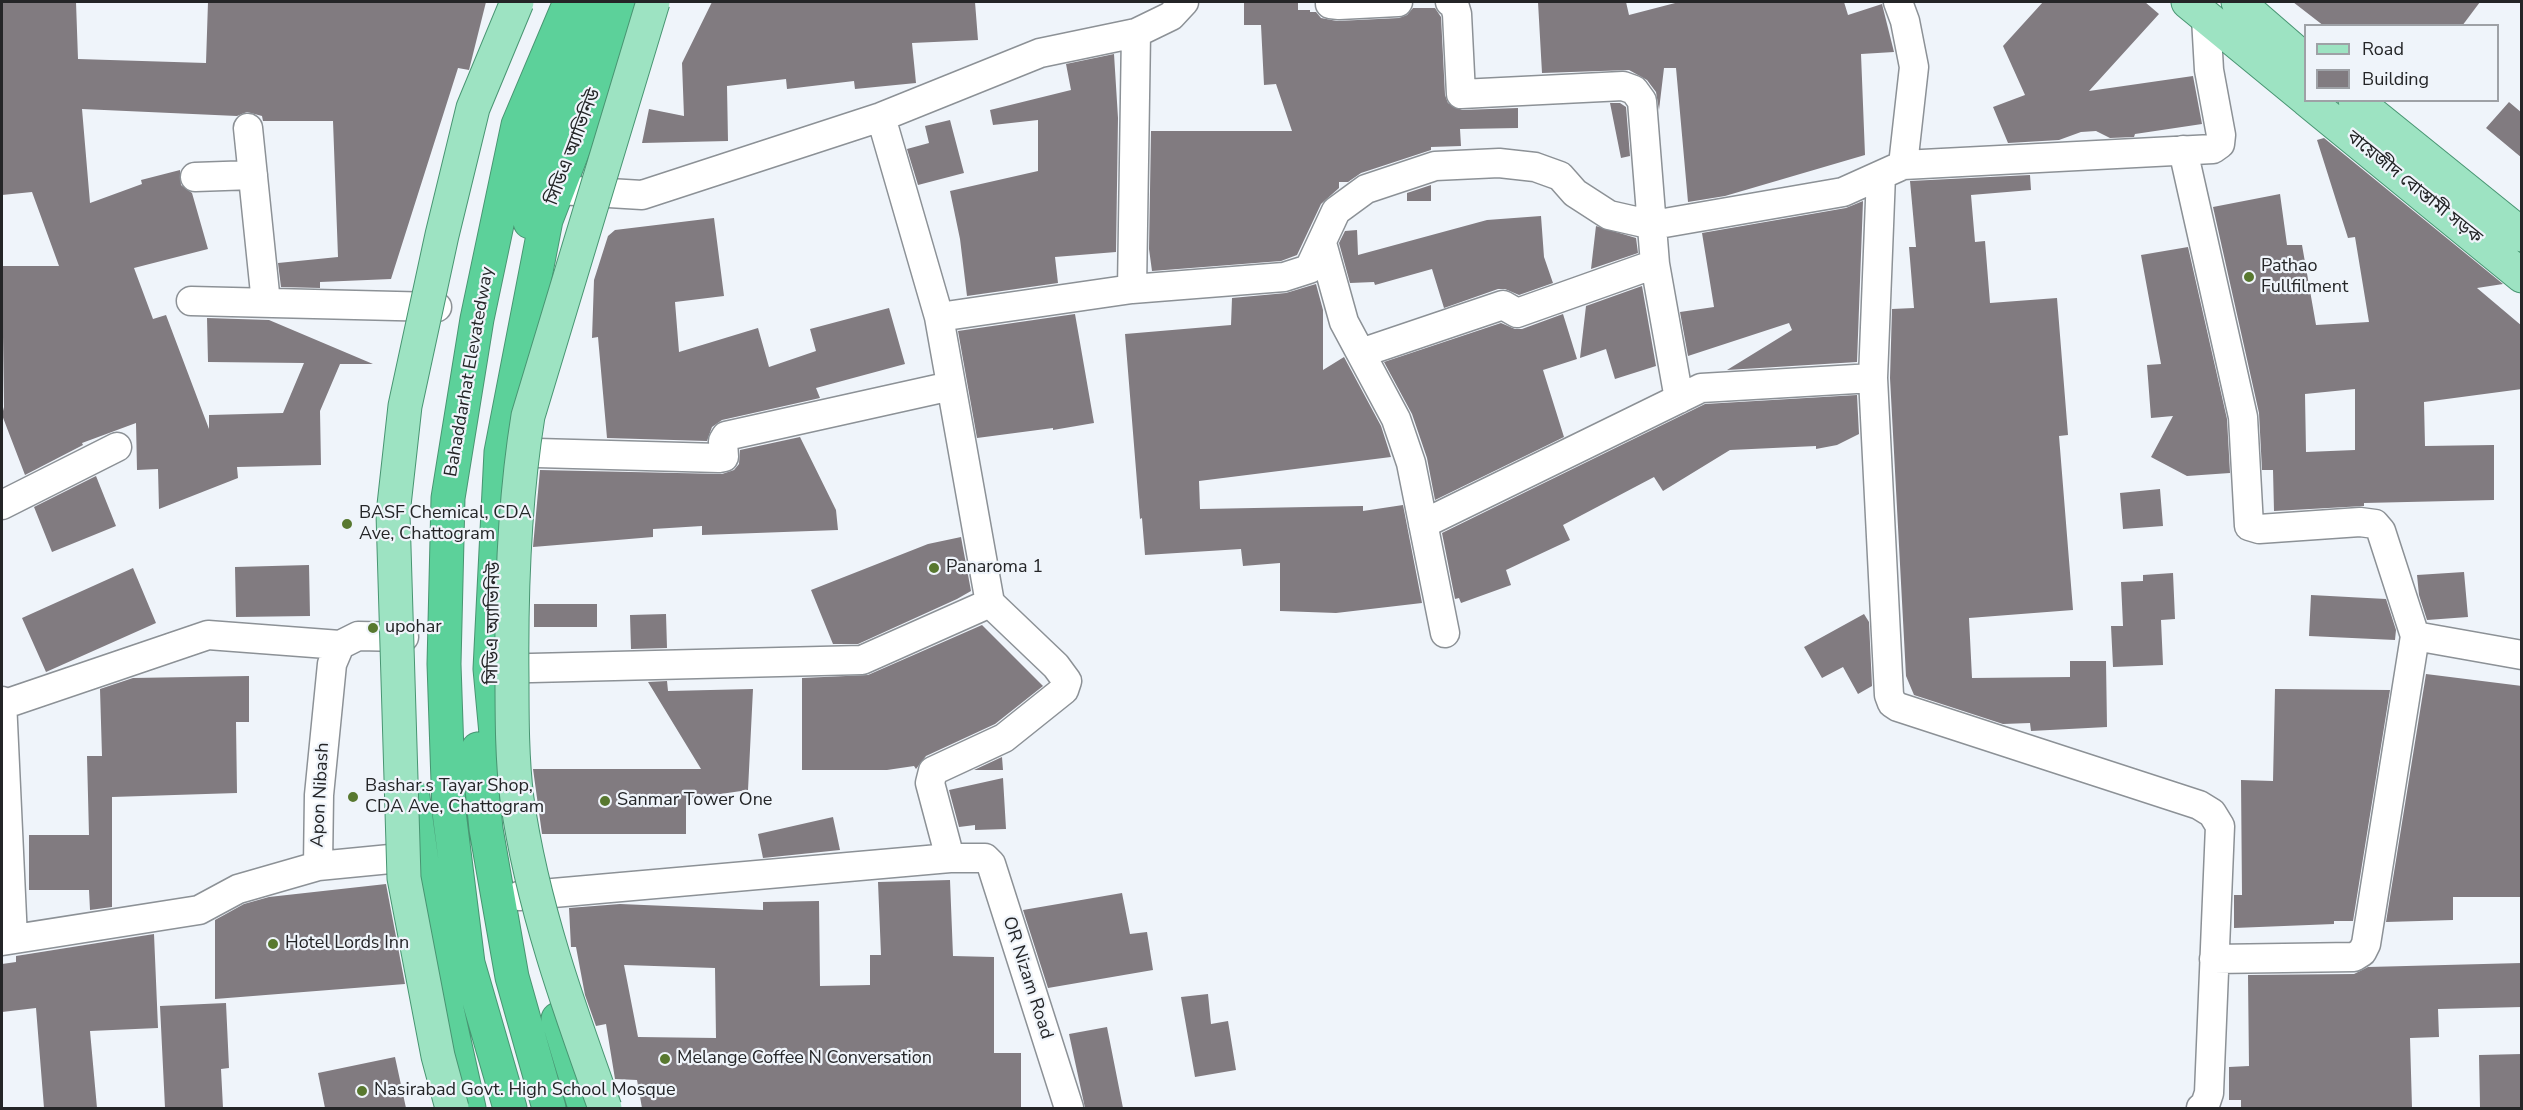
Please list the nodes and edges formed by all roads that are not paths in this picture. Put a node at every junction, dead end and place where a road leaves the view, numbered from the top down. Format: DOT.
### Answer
graph roads {
  1 [pos="517,2"];
  2 [pos="530,2"];
  3 [pos="570,2"];
  4 [pos="600,2"];
  5 [pos="630,2"];
  6 [pos="653,2"];
  7 [pos="1184,2"];
  8 [pos="1330,2"];
  9 [pos="1398,2"];
  10 [pos="1450,2"];
  11 [pos="1898,2"];
  12 [pos="2238,2"];
  13 [pos="2197,10"];
  14 [pos="1136,33"];
  15 [pos="2304,59"];
  16 [pos="2304,98"];
  17 [pos="2308,102"];
  18 [pos="2357,102"];
  19 [pos="881,117"];
  20 [pos="248,128"];
  21 [pos="2182,150"];
  22 [pos="1892,170"];
  23 [pos="253,175"];
  24 [pos="195,177"];
  25 [pos="559,190"];
  26 [pos="1653,225"];
  27 [pos="2522,235"];
  28 [pos="1322,243"];
  29 [pos="1655,264"];
  30 [pos="2522,276"];
  31 [pos="1131,289"];
  32 [pos="191,301"];
  33 [pos="266,303"];
  34 [pos="437,307"];
  35 [pos="939,316"];
  36 [pos="1361,353"];
  37 [pos="1873,378"];
  38 [pos="951,386"];
  39 [pos="1679,399"];
  40 [pos="117,447"];
  41 [pos="501,452"];
  42 [pos="2,505"];
  43 [pos="1423,524"];
  44 [pos="990,603"];
  45 [pos="1445,633"];
  46 [pos="2415,636"];
  47 [pos="404,637"];
  48 [pos="340,645"];
  49 [pos="2522,654"];
  50 [pos="490,669"];
  51 [pos="2,703"];
  52 [pos="421,856"];
  53 [pos="963,857"];
  54 [pos="318,866"];
  55 [pos="519,896"];
  56 [pos="7,940"];
  57 [pos="2214,959"];
  58 [pos="452,1108"];
  59 [pos="469,1108"];
  60 [pos="510,1108"];
  61 [pos="549,1108"];
  62 [pos="585,1108"];
  63 [pos="605,1108"];
  64 [pos="1069,1108"];
  65 [pos="2201,1108"];
  1 -- 58 [label="main road, bridge"];
  2 -- 34 [label="highway"];
  3 -- 60 [label="highway, Bahaddarhat Elevatedway"];
  4 -- 61 [label="highway, Bahaddarhat Elevatedway"];
  5 -- 25 [label="highway, সিডিএ অ্যাভিনিউ"];
  6 -- 63 [label="main road, bridge"];
  7 -- 14 [label="street"];
  8 -- 9 [label="street"];
  10 -- 26 [label="street"];
  11 -- 22 [label="street"];
  12 -- 15 [label="main road"];
  13 -- 16 [label="main road, বায়েজীদ বোস্তামী সড়ক"];
  13 -- 21 [label="street"];
  14 -- 19 [label="street"];
  14 -- 31 [label="street"];
  17 -- 30 [label="main road, বায়েজীদ বোস্তামী সড়ক"];
  18 -- 27 [label="main road, বায়েজীদ বোস্তামী সড়ক"];
  19 -- 25 [label="street"];
  19 -- 35 [label="street"];
  20 -- 23 [label="street"];
  21 -- 22 [label="street"];
  21 -- 46 [label="street"];
  22 -- 26 [label="street"];
  22 -- 37 [label="street"];
  23 -- 24 [label="street"];
  23 -- 33 [label="street"];
  25 -- 41 [label="highway, সিডিএ অ্যাভিনিউ"];
  26 -- 28 [label="street"];
  26 -- 29 [label="street"];
  28 -- 31 [label="street"];
  28 -- 36 [label="street"];
  29 -- 36 [label="street"];
  29 -- 39 [label="street"];
  31 -- 35 [label="street"];
  32 -- 33 [label="street"];
  33 -- 34 [label="street"];
  34 -- 47 [label="highway"];
  35 -- 38 [label="street"];
  36 -- 43 [label="street"];
  37 -- 39 [label="street"];
  37 -- 57 [label="street"];
  38 -- 41 [label="street"];
  38 -- 44 [label="street"];
  39 -- 43 [label="street"];
  40 -- 42 [label="street"];
  41 -- 50 [label="highway, সিডিএ অ্যাভিনিউ"];
  43 -- 45 [label="street"];
  44 -- 50 [label="street"];
  44 -- 53 [label="street"];
  46 -- 49 [label="street"];
  46 -- 57 [label="street"];
  47 -- 48 [label="street"];
  47 -- 52 [label="highway"];
  48 -- 51 [label="street"];
  48 -- 54 [label="street, Apon Nibash"];
  50 -- 55 [label="highway, সিডিএ অ্যাভিনিউ"];
  51 -- 56 [label="street"];
  52 -- 54 [label="street"];
  52 -- 59 [label="highway"];
  53 -- 55 [label="street"];
  53 -- 64 [label="street, OR Nizam Road"];
  54 -- 56 [label="street, Apon Nibash"];
  55 -- 62 [label="highway, সিডিএ অ্যাভিনিউ"];
  57 -- 65 [label="street"];
}
